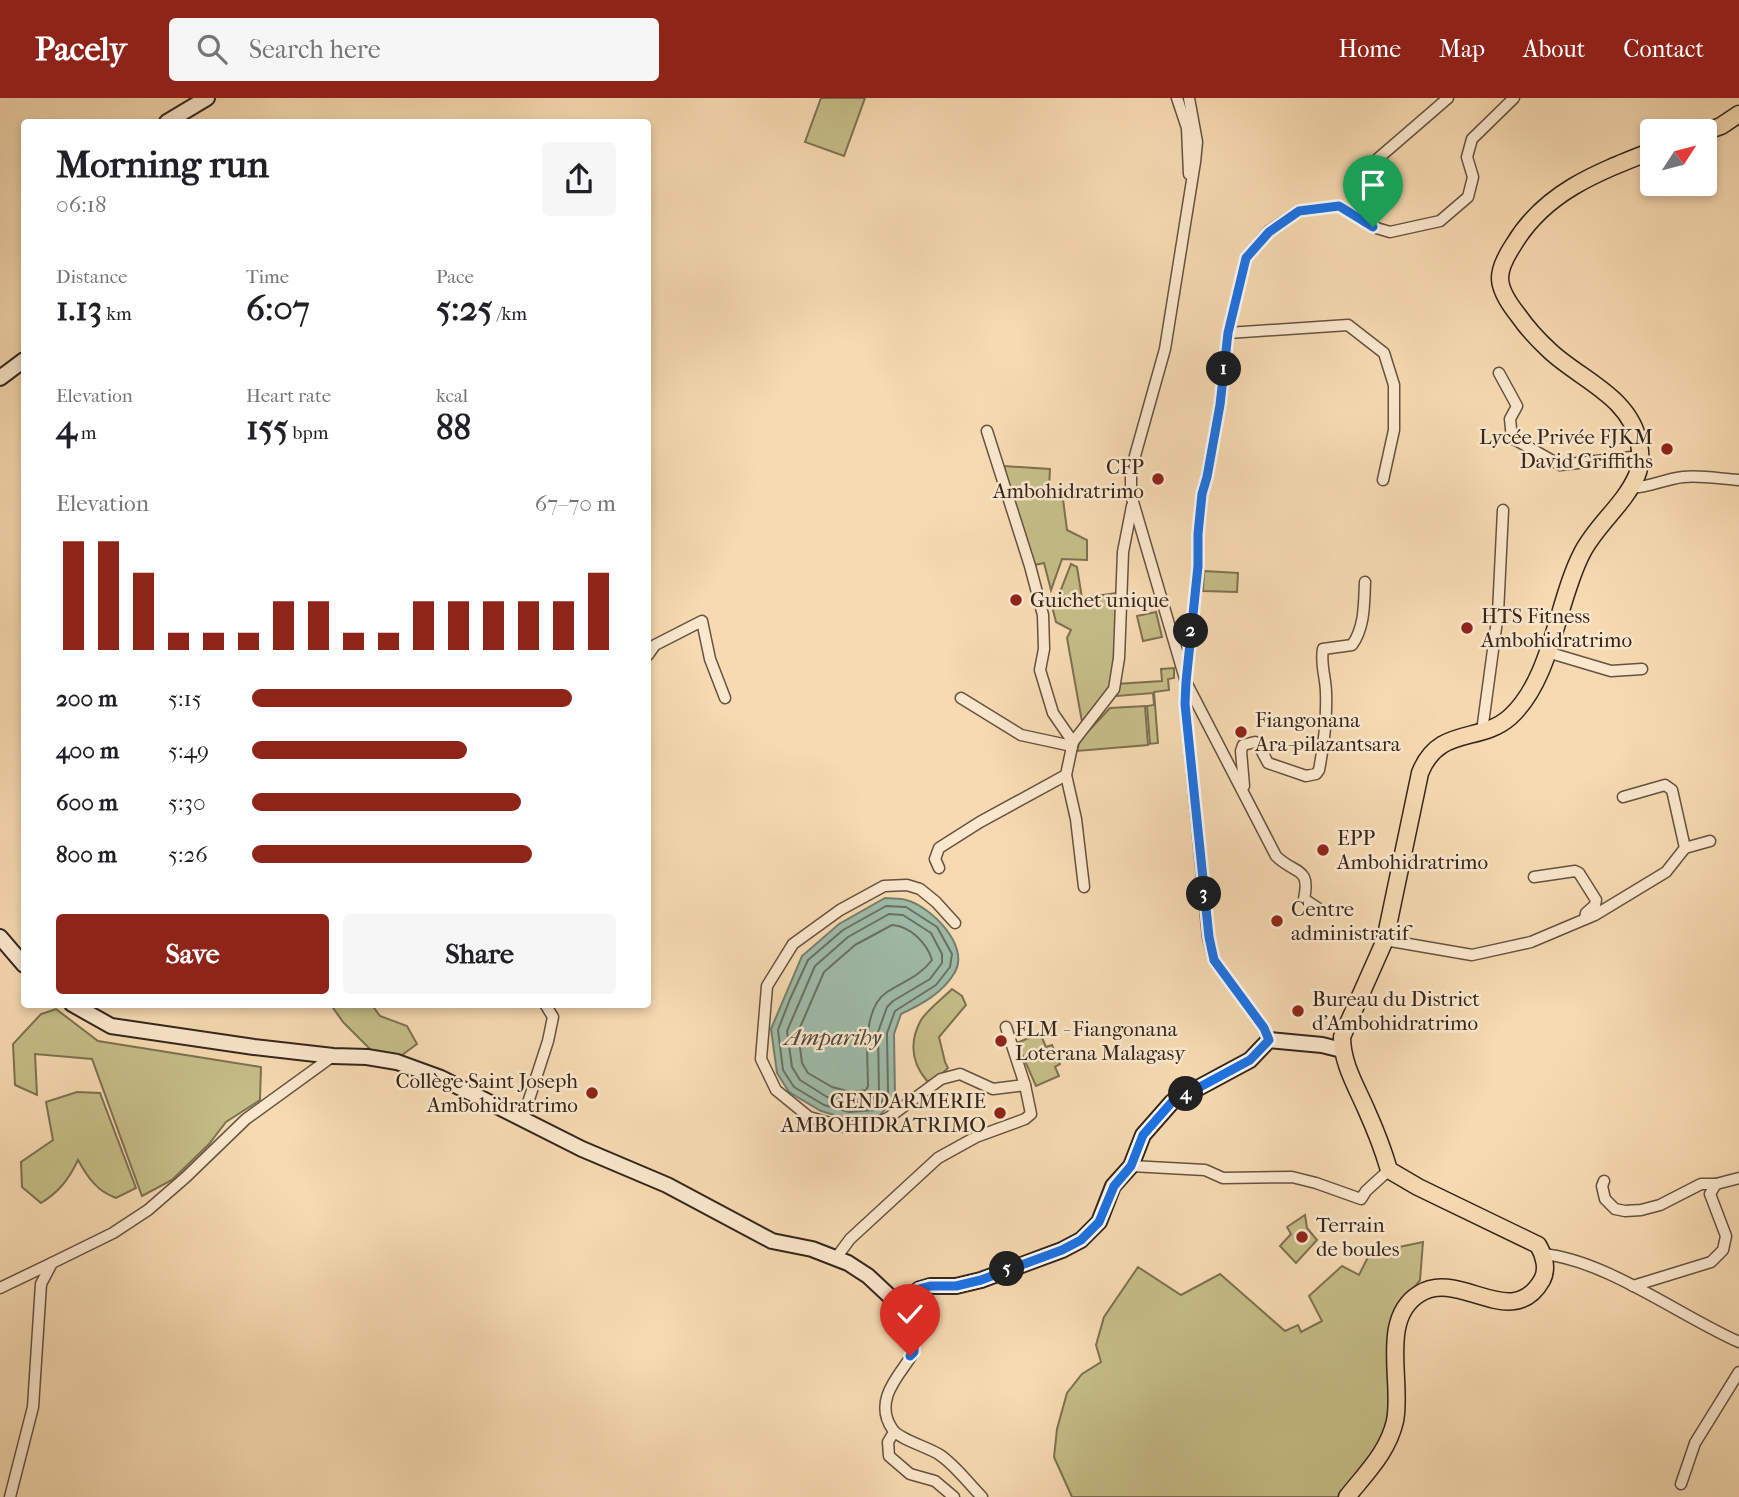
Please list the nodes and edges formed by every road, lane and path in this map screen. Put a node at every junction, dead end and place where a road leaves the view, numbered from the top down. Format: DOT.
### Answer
graph roads {
  1 [pos="207,98"];
  2 [pos="1177,98"];
  3 [pos="1189,98"];
  4 [pos="1448,98"];
  5 [pos="1514,98"];
  6 [pos="1739,114"];
  7 [pos="172,119"];
  8 [pos="1717,127"];
  9 [pos="1640,156"];
  10 [pos="1367,168"];
  11 [pos="1190,185"];
  12 [pos="1228,333"];
  13 [pos="21,363"];
  14 [pos="1499,373"];
  15 [pos="0,378"];
  16 [pos="987,430"];
  17 [pos="1641,456"];
  18 [pos="1739,480"];
  19 [pos="1382,481"];
  20 [pos="1629,488"];
  21 [pos="1132,504"];
  22 [pos="1503,510"];
  23 [pos="1365,582"];
  24 [pos="651,651"];
  25 [pos="1548,652"];
  26 [pos="1642,669"];
  27 [pos="1186,682"];
  28 [pos="725,698"];
  29 [pos="961,698"];
  30 [pos="1482,731"];
  31 [pos="1073,744"];
  32 [pos="1066,775"];
  33 [pos="1245,793"];
  34 [pos="1623,797"];
  35 [pos="1710,841"];
  36 [pos="1685,848"];
  37 [pos="939,869"];
  38 [pos="1534,877"];
  39 [pos="1084,887"];
  40 [pos="1319,909"];
  41 [pos="1586,919"];
  42 [pos="955,923"];
  43 [pos="0,937"];
  44 [pos="1385,940"];
  45 [pos="21,962"];
  46 [pos="79,1008"];
  47 [pos="547,1008"];
  48 [pos="1006,1027"];
  49 [pos="1269,1040"];
  50 [pos="1344,1050"];
  51 [pos="332,1056"];
  52 [pos="1024,1085"];
  53 [pos="523,1118"];
  54 [pos="1131,1166"];
  55 [pos="1389,1170"];
  56 [pos="1739,1178"];
  57 [pos="1604,1181"];
  58 [pos="1716,1184"];
  59 [pos="1544,1254"];
  60 [pos="835,1258"];
  61 [pos="52,1263"];
  62 [pos="1633,1286"];
  63 [pos="0,1288"];
  64 [pos="899,1305"];
  65 [pos="1739,1342"];
  66 [pos="1739,1372"];
  67 [pos="894,1432"];
  68 [pos="1681,1484"];
  69 [pos="10,1497"];
  70 [pos="954,1497"];
  71 [pos="982,1497"];
  72 [pos="1347,1497"];
  1 -- 7 [label="street"];
  2 -- 11 [label="street"];
  3 -- 11 [label="street"];
  4 -- 10 [label="street"];
  5 -- 12 [label="street"];
  6 -- 8 [label="main road"];
  9 -- 17 [label="main road"];
  11 -- 21 [label="street"];
  12 -- 19 [label="street"];
  12 -- 27 [label="street"];
  13 -- 15 [label="street"];
  14 -- 17 [label="street"];
  16 -- 31 [label="street"];
  17 -- 20 [label="main road"];
  18 -- 20 [label="street"];
  20 -- 25 [label="main road"];
  21 -- 27 [label="street"];
  21 -- 31 [label="street"];
  22 -- 30 [label="street"];
  23 -- 33 [label="street"];
  24 -- 28 [label="street"];
  25 -- 26 [label="street"];
  25 -- 30 [label="main road"];
  27 -- 33 [label="street"];
  27 -- 49 [label="street"];
  29 -- 31 [label="street"];
  30 -- 44 [label="main road"];
  31 -- 32 [label="street"];
  32 -- 37 [label="street"];
  32 -- 39 [label="street"];
  33 -- 40 [label="street"];
  34 -- 36 [label="street"];
  35 -- 36 [label="street"];
  36 -- 41 [label="street"];
  38 -- 41 [label="street"];
  41 -- 44 [label="street"];
  42 -- 52 [label="street"];
  43 -- 45 [label="street"];
  44 -- 50 [label="main road"];
  46 -- 51 [label="street"];
  47 -- 53 [label="street"];
  48 -- 52 [label="street"];
  49 -- 50 [label="street"];
  49 -- 54 [label="street"];
  50 -- 55 [label="main road"];
  51 -- 53 [label="street"];
  51 -- 61 [label="street"];
  52 -- 60 [label="street"];
  53 -- 60 [label="street"];
  54 -- 55 [label="street"];
  54 -- 64 [label="street"];
  55 -- 59 [label="main road"];
  56 -- 58 [label="street"];
  57 -- 58 [label="street"];
  58 -- 62 [label="street"];
  59 -- 62 [label="street"];
  59 -- 72 [label="main road"];
  60 -- 64 [label="street"];
  61 -- 63 [label="street"];
  61 -- 69 [label="street"];
  62 -- 65 [label="street"];
  64 -- 67 [label="street"];
  66 -- 68 [label="street"];
  67 -- 70 [label="street"];
  67 -- 71 [label="street"];
}
